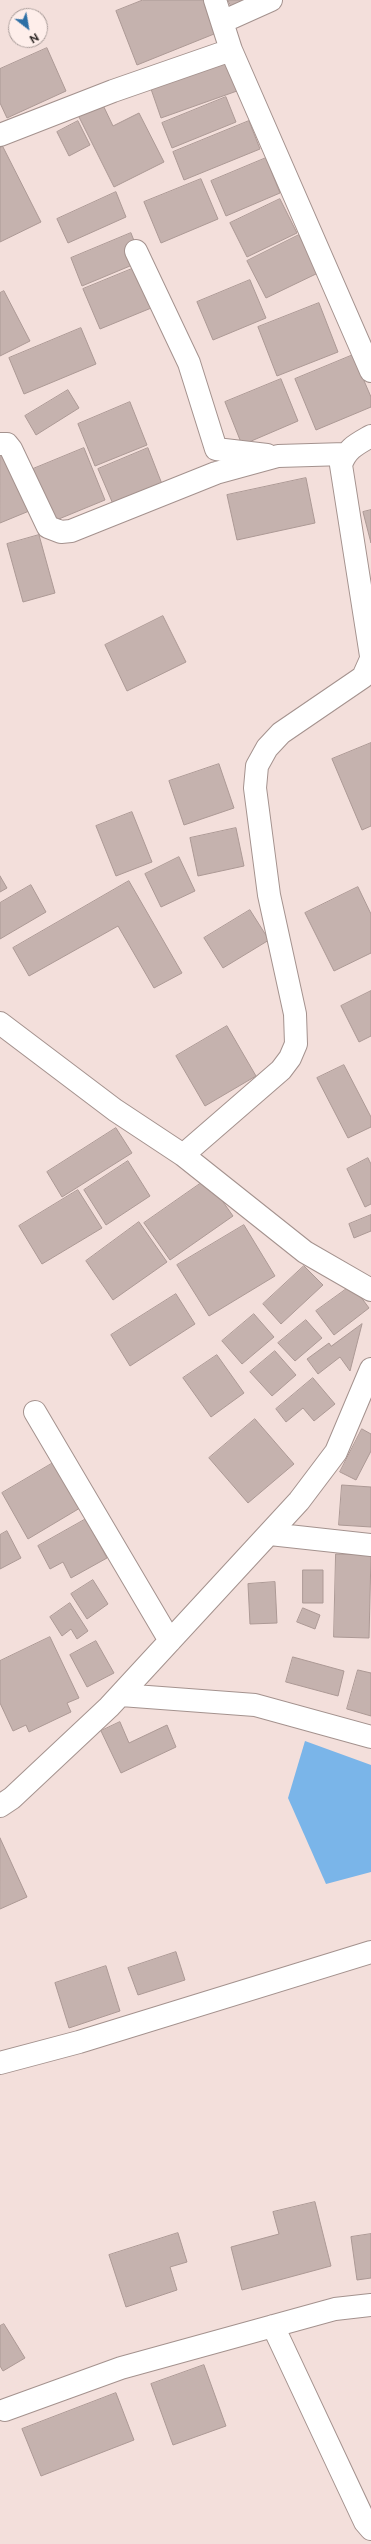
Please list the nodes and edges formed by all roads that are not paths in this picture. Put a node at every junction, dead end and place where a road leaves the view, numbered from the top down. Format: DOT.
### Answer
graph roads {
  1 [pos="215,0"];
  2 [pos="271,0"];
  3 [pos="222,22"];
  4 [pos="231,50"];
  5 [pos="0,135"];
  6 [pos="136,251"];
  7 [pos="371,371"];
  8 [pos="371,436"];
  9 [pos="0,444"];
  10 [pos="345,454"];
  11 [pos="278,456"];
  12 [pos="371,658"];
  13 [pos="0,1024"];
  14 [pos="183,1155"];
  15 [pos="371,1290"];
  16 [pos="371,1369"];
  17 [pos="36,1412"];
  18 [pos="270,1534"];
  19 [pos="371,1546"];
  20 [pos="170,1642"];
  21 [pos="121,1695"];
  22 [pos="371,1737"];
  23 [pos="0,1806"];
  24 [pos="371,1952"];
  25 [pos="0,2062"];
  26 [pos="371,2305"];
  27 [pos="273,2326"];
  28 [pos="2,2408"];
  29 [pos="371,2529"];
  1 -- 3 [label="street"];
  2 -- 3 [label="street"];
  3 -- 4 [label="street"];
  4 -- 5 [label="street"];
  4 -- 7 [label="street"];
  6 -- 11 [label="street"];
  8 -- 10 [label="street"];
  9 -- 11 [label="street"];
  10 -- 11 [label="street"];
  10 -- 12 [label="street"];
  12 -- 14 [label="street"];
  13 -- 14 [label="street"];
  14 -- 15 [label="street"];
  16 -- 18 [label="street"];
  17 -- 20 [label="street"];
  18 -- 19 [label="street"];
  18 -- 20 [label="street"];
  20 -- 21 [label="street"];
  21 -- 22 [label="street"];
  21 -- 23 [label="street"];
  24 -- 25 [label="street"];
  26 -- 27 [label="street"];
  27 -- 28 [label="street"];
  27 -- 29 [label="street"];
}
